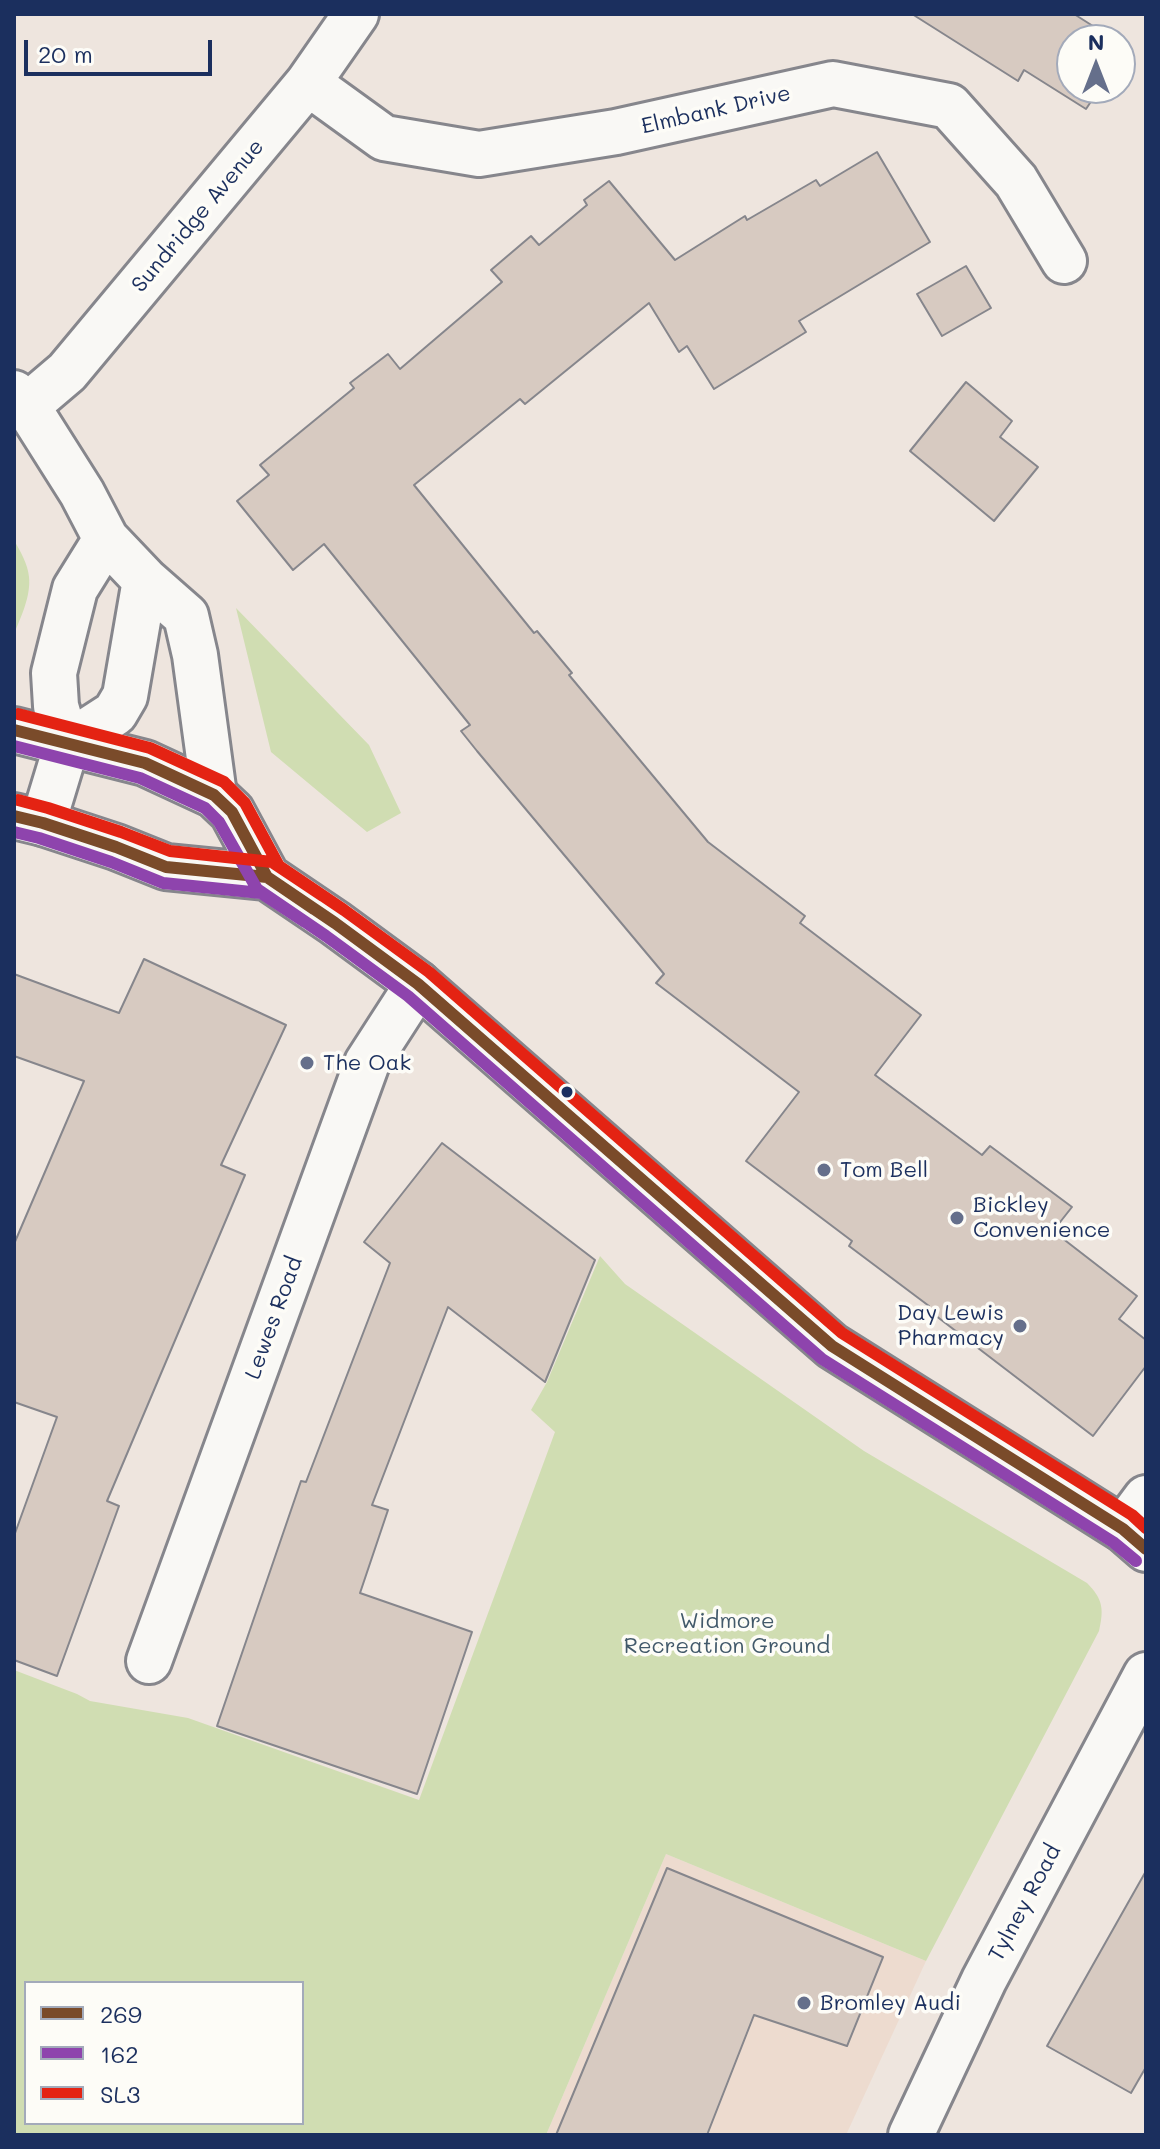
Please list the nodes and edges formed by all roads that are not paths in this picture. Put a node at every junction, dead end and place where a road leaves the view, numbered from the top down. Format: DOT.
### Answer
graph roads {
  1 [pos="356,14"];
  2 [pos="308,83"];
  3 [pos="1064,261"];
  4 [pos="20,400"];
  5 [pos="106,539"];
  6 [pos="145,580"];
  7 [pos="14,730"];
  8 [pos="67,744"];
  9 [pos="214,795"];
  10 [pos="29,819"];
  11 [pos="267,877"];
  12 [pos="418,984"];
  13 [pos="1138,1525"];
  14 [pos="149,1661"];
  15 [pos="1146,1675"];
  16 [pos="911,2135"];
  1 -- 2 [label="street, Sundridge Avenue"];
  2 -- 3 [label="street, Elmbank Drive"];
  2 -- 4 [label="street, Sundridge Avenue"];
  4 -- 5 [label="street"];
  5 -- 6 [label="street"];
  5 -- 8 [label="street"];
  6 -- 8 [label="street"];
  6 -- 9 [label="street"];
  7 -- 8 [label="street"];
  8 -- 9 [label="street"];
  8 -- 10 [label="street"];
  9 -- 11 [label="street"];
  10 -- 11 [label="street"];
  11 -- 12 [label="street"];
  12 -- 13 [label="street"];
  12 -- 14 [label="street, Lewes Road"];
  15 -- 16 [label="street, Tylney Road"];
}
